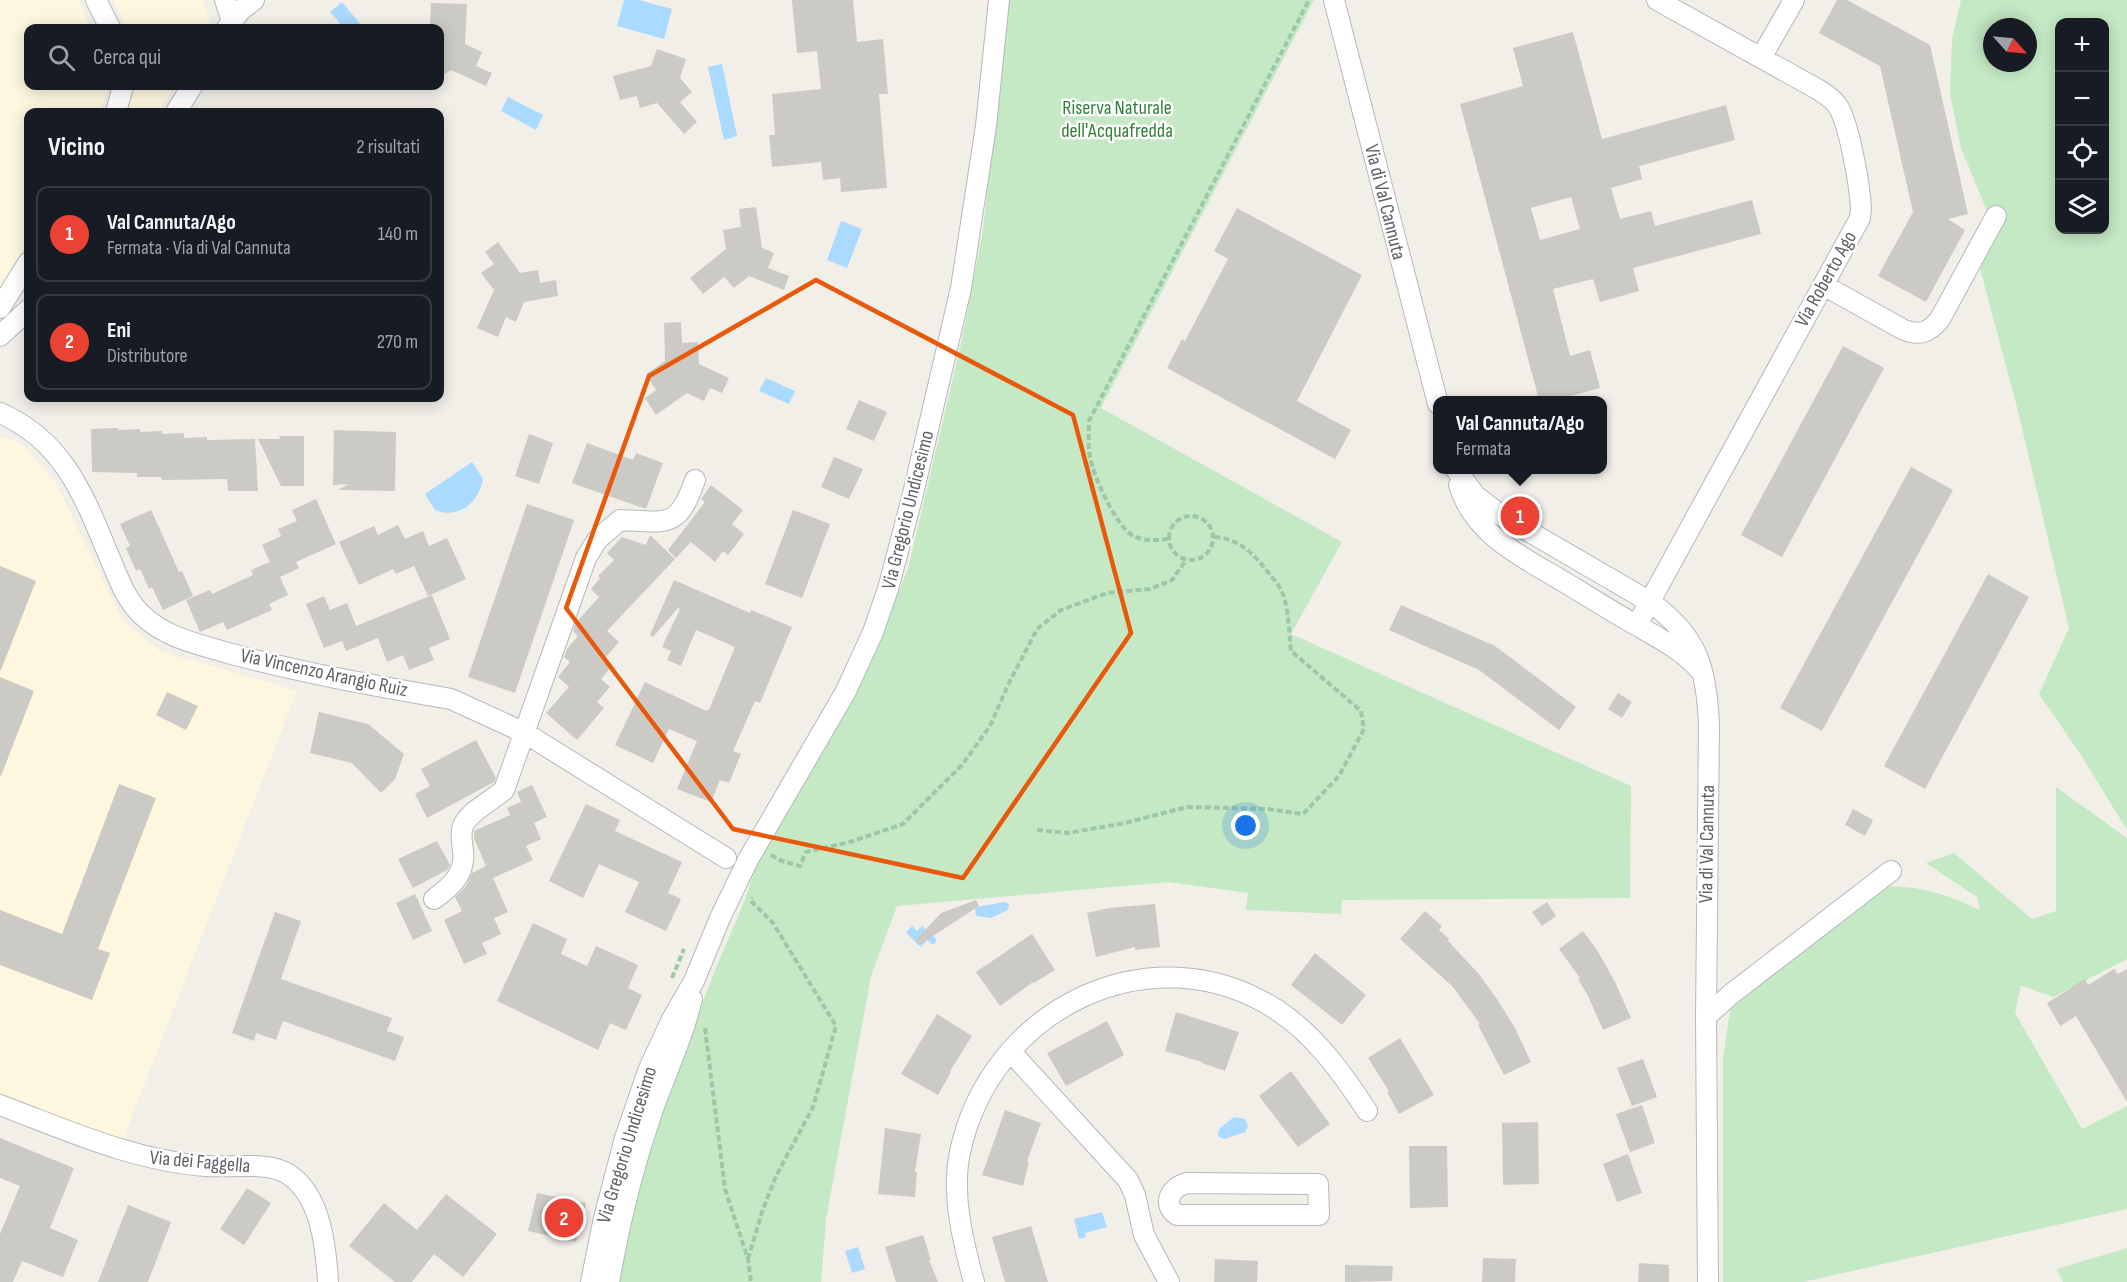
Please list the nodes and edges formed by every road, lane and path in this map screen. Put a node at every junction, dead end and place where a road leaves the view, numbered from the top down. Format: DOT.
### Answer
graph roads {
  1 [pos="96,0"];
  2 [pos="225,0"];
  3 [pos="254,0"];
  4 [pos="999,0"];
  5 [pos="1309,0"];
  6 [pos="1334,0"];
  7 [pos="1657,0"];
  8 [pos="1794,0"];
  9 [pos="108,24"];
  10 [pos="230,24"];
  11 [pos="231,24"];
  12 [pos="1761,58"];
  13 [pos="122,90"];
  14 [pos="190,90"];
  15 [pos="117,108"];
  16 [pos="178,108"];
  17 [pos="1996,216"];
  18 [pos="24,269"];
  19 [pos="1822,285"];
  20 [pos="0,308"];
  21 [pos="24,314"];
  22 [pos="0,336"];
  23 [pos="1435,396"];
  24 [pos="0,412"];
  25 [pos="1458,474"];
  26 [pos="1460,474"];
  27 [pos="695,480"];
  28 [pos="1213,537"];
  29 [pos="1168,539"];
  30 [pos="1186,560"];
  31 [pos="1650,602"];
  32 [pos="1637,626"];
  33 [pos="1702,672"];
  34 [pos="525,733"];
  35 [pos="1037,830"];
  36 [pos="726,858"];
  37 [pos="768,863"];
  38 [pos="1891,872"];
  39 [pos="755,889"];
  40 [pos="435,898"];
  41 [pos="685,948"];
  42 [pos="671,981"];
  43 [pos="694,981"];
  44 [pos="1706,1017"];
  45 [pos="704,1023"];
  46 [pos="1010,1050"];
  47 [pos="0,1106"];
  48 [pos="1367,1111"];
  49 [pos="1319,1215"];
  50 [pos="748,1259"];
  51 [pos="328,1282"];
  52 [pos="591,1282"];
  53 [pos="609,1282"];
  54 [pos="751,1282"];
  55 [pos="974,1282"];
  56 [pos="1169,1282"];
  57 [pos="1708,1282"];
  1 -- 9 [label="street"];
  2 -- 10 [label="street"];
  3 -- 11 [label="street"];
  4 -- 43 [label="street, Via Gregorio Undicesimo"];
  5 -- 29 [label="path"];
  6 -- 23 [label="street, Via di Val Cannuta"];
  7 -- 12 [label="street, Via Roberto Ago"];
  8 -- 12 [label="street"];
  12 -- 19 [label="street, Via Roberto Ago"];
  13 -- 15 [label="street"];
  14 -- 16 [label="street"];
  17 -- 19 [label="street"];
  18 -- 20 [label="street"];
  19 -- 31 [label="street, Via Roberto Ago"];
  21 -- 22 [label="street"];
  24 -- 34 [label="street, Via Vincenzo Arangio Ruiz"];
  25 -- 32 [label="street, Via di Val Cannuta"];
  26 -- 31 [label="street, Via di Val Cannuta"];
  27 -- 34 [label="street"];
  28 -- 29 [label="path"];
  28 -- 30 [label="path"];
  28 -- 35 [label="path"];
  29 -- 30 [label="path"];
  30 -- 37 [label="path"];
  31 -- 32 [label="street, Via Roberto Ago"];
  31 -- 33 [label="street, Via di Val Cannuta"];
  32 -- 33 [label="street, Via di Val Cannuta"];
  33 -- 44 [label="street, Via di Val Cannuta"];
  34 -- 36 [label="street, Via Vincenzo Arangio Ruiz"];
  34 -- 40 [label="street"];
  38 -- 44 [label="street"];
  39 -- 50 [label="path"];
  41 -- 42 [label="path"];
  43 -- 52 [label="street, Via Gregorio Undicesimo"];
  43 -- 53 [label="street, Via Gregorio Undicesimo"];
  44 -- 57 [label="street, Via di Val Cannuta"];
  45 -- 50 [label="path"];
  46 -- 48 [label="street"];
  46 -- 55 [label="street"];
  46 -- 56 [label="street"];
  47 -- 51 [label="street, Via dei Faggella"];
  49 -- 49 [label="street"];
  50 -- 54 [label="path"];
}
